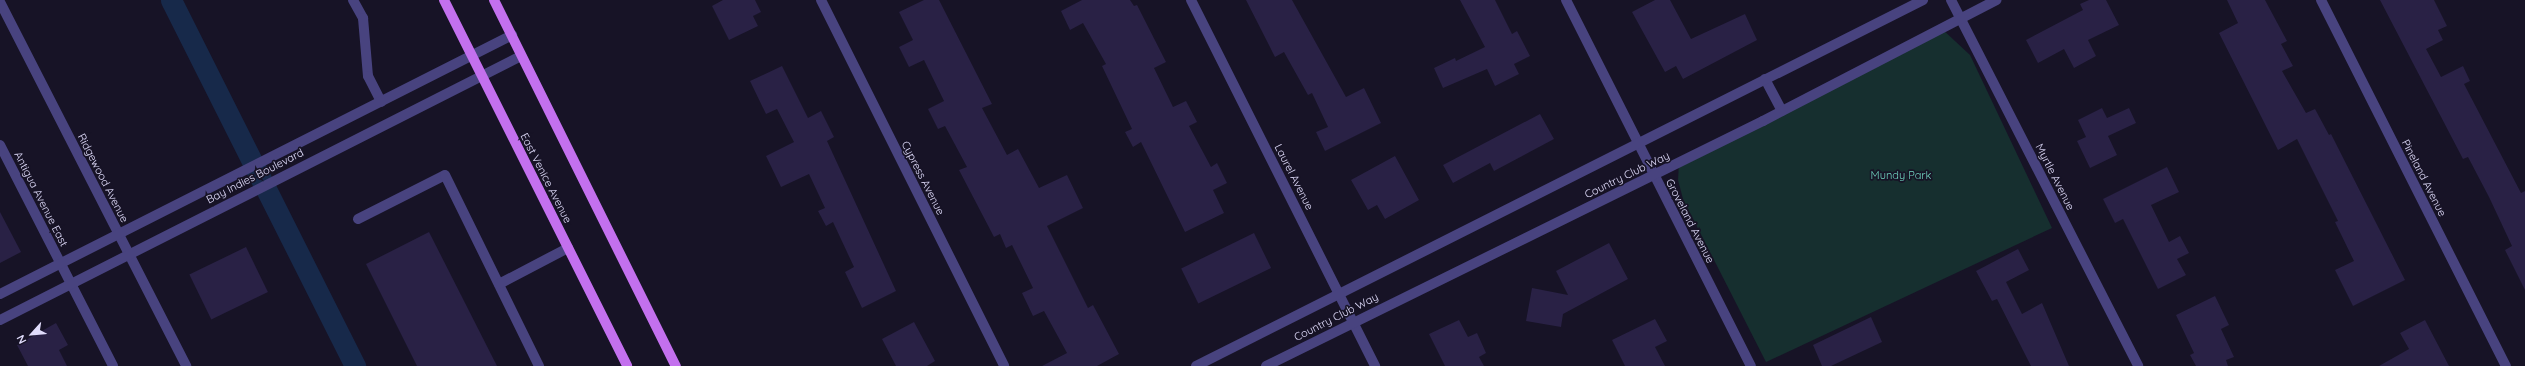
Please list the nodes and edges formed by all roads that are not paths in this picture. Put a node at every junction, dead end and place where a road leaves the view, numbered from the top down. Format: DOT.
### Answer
graph roads {
  1 [pos="353,0"];
  2 [pos="444,0"];
  3 [pos="494,0"];
  4 [pos="821,0"];
  5 [pos="1191,0"];
  6 [pos="1566,0"];
  7 [pos="1923,0"];
  8 [pos="1951,0"];
  9 [pos="1996,0"];
  10 [pos="2321,0"];
  11 [pos="0,2"];
  12 [pos="1960,18"];
  13 [pos="512,35"];
  14 [pos="471,56"];
  15 [pos="521,56"];
  16 [pos="480,76"];
  17 [pos="1765,79"];
  18 [pos="381,102"];
  19 [pos="1782,111"];
  20 [pos="1636,144"];
  21 [pos="0,145"];
  22 [pos="1653,176"];
  23 [pos="358,219"];
  24 [pos="118,233"];
  25 [pos="568,248"];
  26 [pos="128,253"];
  27 [pos="60,263"];
  28 [pos="70,283"];
  29 [pos="499,284"];
  30 [pos="0,294"];
  31 [pos="1340,294"];
  32 [pos="0,320"];
  33 [pos="1353,321"];
  34 [pos="113,366"];
  35 [pos="186,366"];
  36 [pos="539,366"];
  37 [pos="628,366"];
  38 [pos="676,366"];
  39 [pos="1004,366"];
  40 [pos="1196,366"];
  41 [pos="1266,366"];
  42 [pos="1375,366"];
  43 [pos="1751,366"];
  44 [pos="2138,366"];
  45 [pos="2506,366"];
  1 -- 18 [label="street"];
  2 -- 14 [label="main road, East Venice Avenue"];
  3 -- 13 [label="main road"];
  4 -- 39 [label="street, Cypress Avenue"];
  5 -- 31 [label="street, Laurel Avenue"];
  6 -- 20 [label="street, Groveland Avenue"];
  7 -- 17 [label="street, Country Club Way"];
  8 -- 12 [label="street, Myrtle Avenue"];
  9 -- 12 [label="street, Country Club Way"];
  10 -- 45 [label="street, Pineland Avenue"];
  11 -- 24 [label="street, Ridgewood Avenue"];
  12 -- 19 [label="street, Country Club Way"];
  12 -- 44 [label="street, Myrtle Avenue"];
  13 -- 14 [label="street, Bay Indies Boulevard"];
  13 -- 15 [label="main road"];
  14 -- 16 [label="main road, East Venice Avenue"];
  14 -- 18 [label="street, Bay Indies Boulevard"];
  15 -- 16 [label="street, Bay Indies Boulevard"];
  15 -- 38 [label="main road"];
  16 -- 25 [label="main road, East Venice Avenue"];
  16 -- 26 [label="street, Bay Indies Boulevard"];
  17 -- 19 [label="street"];
  17 -- 20 [label="street, Country Club Way"];
  18 -- 24 [label="street, Bay Indies Boulevard"];
  19 -- 22 [label="street, Country Club Way"];
  20 -- 22 [label="street, Groveland Avenue"];
  20 -- 31 [label="street, Country Club Way"];
  21 -- 27 [label="street, Antigua Avenue East"];
  22 -- 33 [label="street, Country Club Way"];
  22 -- 43 [label="street, Groveland Avenue"];
  23 -- 29 [label="street"];
  24 -- 26 [label="street, Ridgewood Avenue"];
  24 -- 27 [label="street, Bay Indies Boulevard"];
  25 -- 29 [label="street"];
  25 -- 37 [label="main road, East Venice Avenue"];
  26 -- 28 [label="street, Bay Indies Boulevard"];
  26 -- 35 [label="street, Ridgewood Avenue"];
  27 -- 28 [label="street, Antigua Avenue East"];
  27 -- 30 [label="street, Bay Indies Boulevard"];
  28 -- 32 [label="street, Bay Indies Boulevard"];
  28 -- 34 [label="street, Antigua Avenue East"];
  29 -- 36 [label="street"];
  31 -- 33 [label="street, Laurel Avenue"];
  31 -- 40 [label="street, Country Club Way"];
  33 -- 41 [label="street, Country Club Way"];
  33 -- 42 [label="street, Laurel Avenue"];
}
